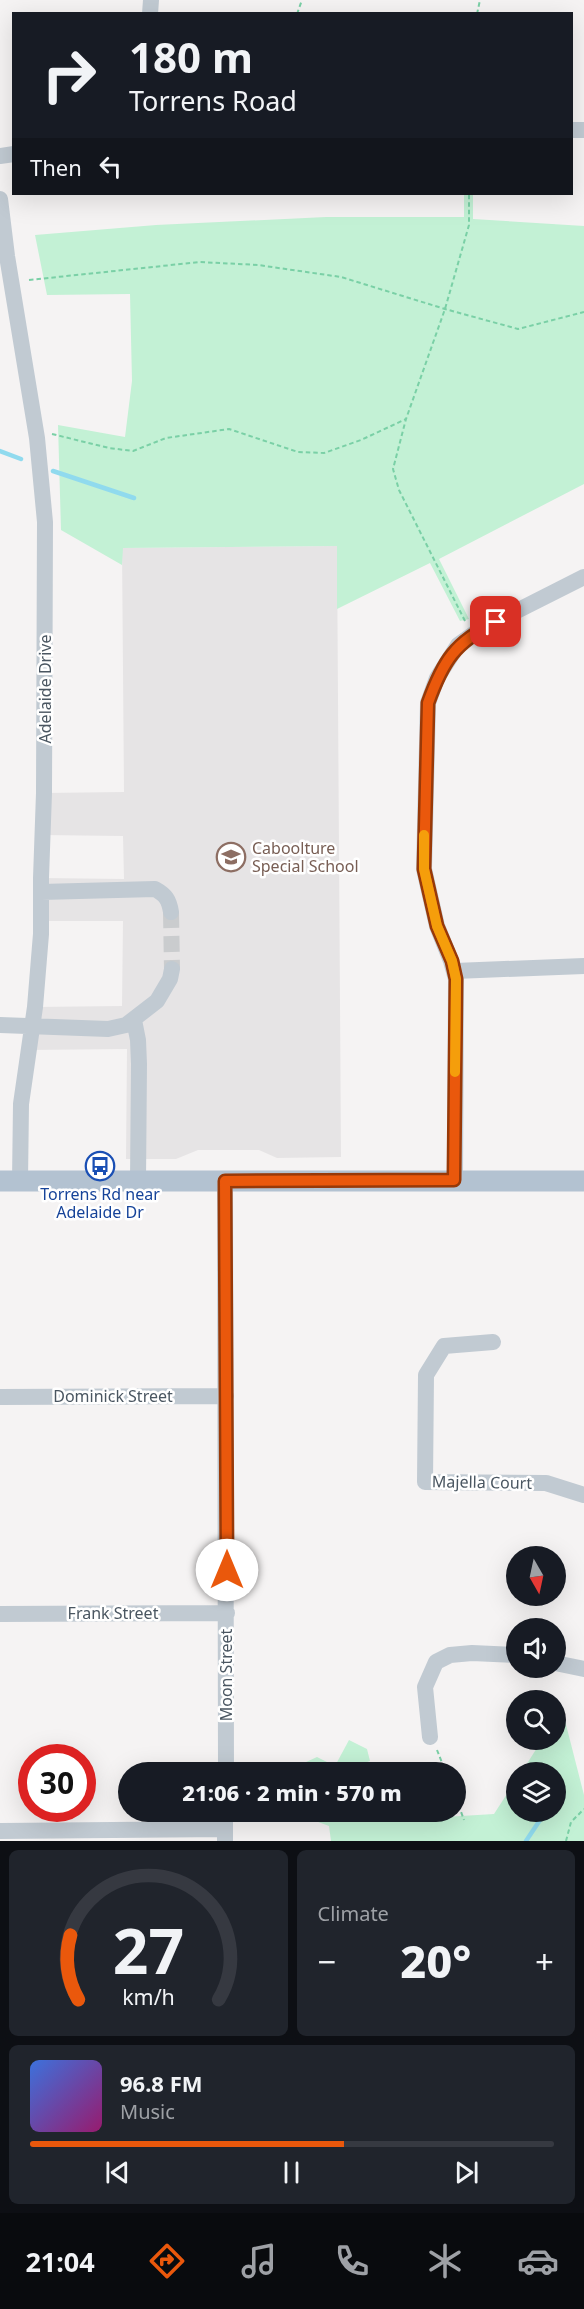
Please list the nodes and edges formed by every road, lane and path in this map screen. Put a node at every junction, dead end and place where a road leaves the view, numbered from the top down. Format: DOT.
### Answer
graph roads {
  1 [pos="469,195"];
  2 [pos="0,199"];
  3 [pos="29,280"];
  4 [pos="445,309"];
  5 [pos="584,312"];
  6 [pos="406,419"];
  7 [pos="45,432"];
  8 [pos="584,577"];
  9 [pos="466,624"];
  10 [pos="40,891"];
  11 [pos="171,912"];
  12 [pos="584,966"];
  13 [pos="172,969"];
  14 [pos="455,971"];
  15 [pos="134,1020"];
  16 [pos="0,1025"];
  17 [pos="32,1028"];
  18 [pos="138,1180"];
  19 [pos="454,1180"];
  20 [pos="10,1181"];
  21 [pos="225,1181"];
  22 [pos="584,1181"];
  23 [pos="493,1342"];
  24 [pos="226,1396"];
  25 [pos="0,1397"];
  26 [pos="584,1495"];
  27 [pos="227,1613"];
  28 [pos="0,1614"];
  29 [pos="506,1655"];
  30 [pos="566,1665"];
  31 [pos="584,1669"];
  32 [pos="430,1737"];
  33 [pos="226,1762"];
  34 [pos="441,1762"];
  35 [pos="584,1809"];
  36 [pos="225,1827"];
  37 [pos="0,1830"];
  38 [pos="566,1841"];
  1 -- 4 [label="path"];
  2 -- 10 [label="street, Adelaide Drive"];
  3 -- 4 [label="path"];
  4 -- 5 [label="path"];
  4 -- 6 [label="path"];
  6 -- 7 [label="path"];
  6 -- 9 [label="path"];
  8 -- 14 [label="street"];
  10 -- 11 [label="street"];
  10 -- 17 [label="street, Adelaide Drive"];
  12 -- 14 [label="street"];
  13 -- 15 [label="street"];
  14 -- 19 [label="street"];
  15 -- 17 [label="street"];
  15 -- 18 [label="street"];
  16 -- 17 [label="street"];
  17 -- 20 [label="street, Adelaide Drive"];
  18 -- 20 [label="main road"];
  18 -- 21 [label="main road"];
  19 -- 21 [label="main road"];
  19 -- 22 [label="main road"];
  21 -- 24 [label="street, Moon Street"];
  23 -- 26 [label="street, Majella Court"];
  24 -- 25 [label="street, Dominick Street"];
  24 -- 27 [label="street, Moon Street"];
  27 -- 28 [label="street, Frank Street"];
  27 -- 33 [label="street, Moon Street"];
  29 -- 32 [label="street"];
  30 -- 31 [label="street"];
  32 -- 34 [label="path"];
  35 -- 38 [label="path"];
  36 -- 37 [label="street"];
}
